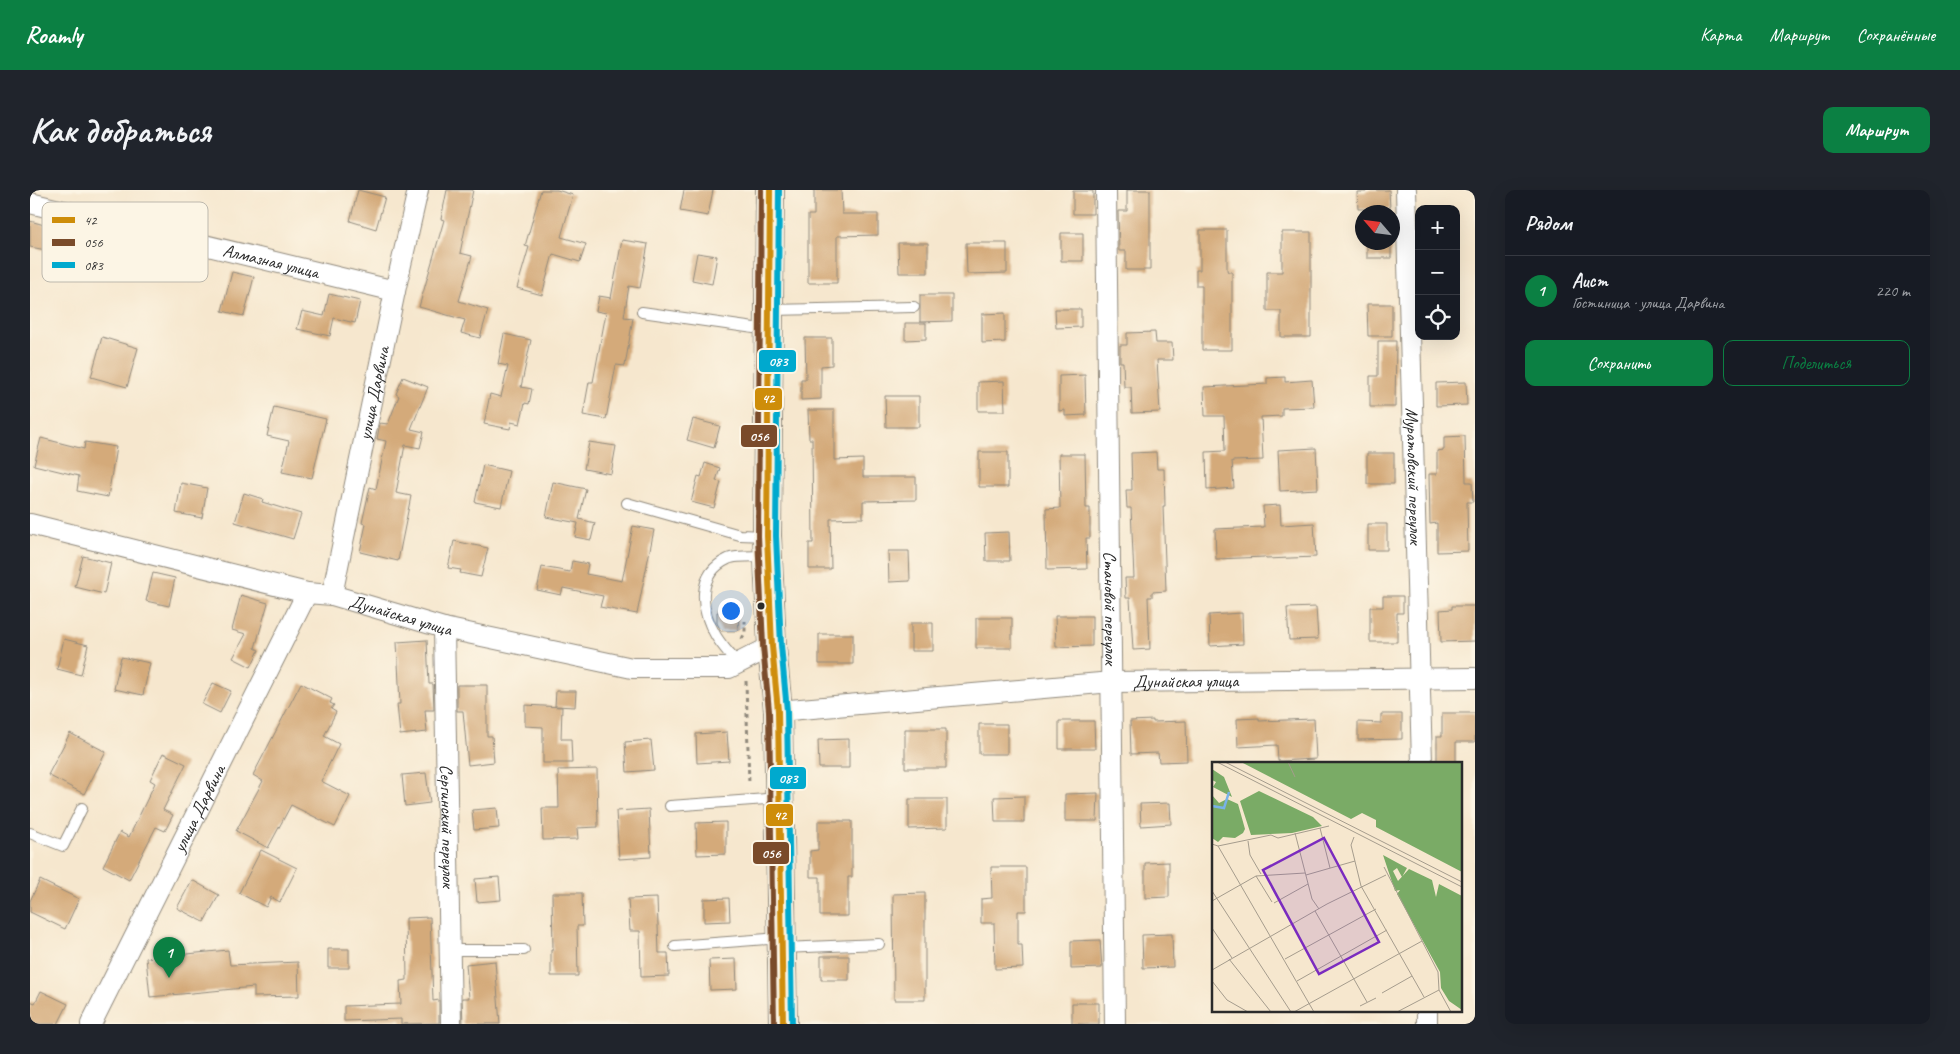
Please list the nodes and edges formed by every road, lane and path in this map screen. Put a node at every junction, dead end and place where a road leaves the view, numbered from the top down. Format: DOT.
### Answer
graph roads {
  1 [pos="418,190"];
  2 [pos="770,190"];
  3 [pos="1106,190"];
  4 [pos="1406,190"];
  5 [pos="208,246"];
  6 [pos="395,291"];
  7 [pos="914,308"];
  8 [pos="642,312"];
  9 [pos="770,320"];
  10 [pos="627,503"];
  11 [pos="30,524"];
  12 [pos="768,546"];
  13 [pos="307,592"];
  14 [pos="332,596"];
  15 [pos="444,628"];
  16 [pos="772,646"];
  17 [pos="738,663"];
  18 [pos="1475,678"];
  19 [pos="1420,680"];
  20 [pos="1112,682"];
  21 [pos="778,711"];
  22 [pos="1422,762"];
  23 [pos="779,798"];
  24 [pos="670,806"];
  25 [pos="82,808"];
  26 [pos="30,832"];
  27 [pos="782,943"];
  28 [pos="879,944"];
  29 [pos="675,946"];
  30 [pos="450,950"];
  31 [pos="524,950"];
  32 [pos="91,1024"];
  33 [pos="451,1024"];
  34 [pos="784,1024"];
  35 [pos="1115,1024"];
  1 -- 6 [label="street, улица Дарвина"];
  2 -- 9 [label="street"];
  3 -- 20 [label="street, Становой переулок"];
  4 -- 19 [label="street, Муратовский переулок"];
  5 -- 6 [label="street, Алмазная улица"];
  6 -- 14 [label="street, улица Дарвина"];
  7 -- 9 [label="lane"];
  8 -- 9 [label="lane"];
  9 -- 12 [label="street"];
  10 -- 12 [label="lane"];
  11 -- 13 [label="street, Дунайская улица"];
  12 -- 16 [label="street"];
  12 -- 17 [label="lane"];
  13 -- 14 [label="street, Дунайская улица"];
  13 -- 32 [label="street, улица Дарвина"];
  14 -- 15 [label="street, Дунайская улица"];
  15 -- 17 [label="street, Дунайская улица"];
  15 -- 30 [label="street, Сергинский переулок"];
  16 -- 17 [label="street, Дунайская улица"];
  16 -- 21 [label="street"];
  18 -- 19 [label="street, Дунайская улица"];
  19 -- 20 [label="street, Дунайская улица"];
  19 -- 22 [label="street, Муратовский переулок"];
  20 -- 21 [label="street, Дунайская улица"];
  20 -- 35 [label="street, Становой переулок"];
  21 -- 23 [label="street"];
  23 -- 24 [label="lane"];
  23 -- 27 [label="street"];
  25 -- 26 [label="lane"];
  27 -- 28 [label="lane"];
  27 -- 29 [label="lane"];
  27 -- 34 [label="street"];
  30 -- 31 [label="lane"];
  30 -- 33 [label="street, Сергинский переулок"];
}
